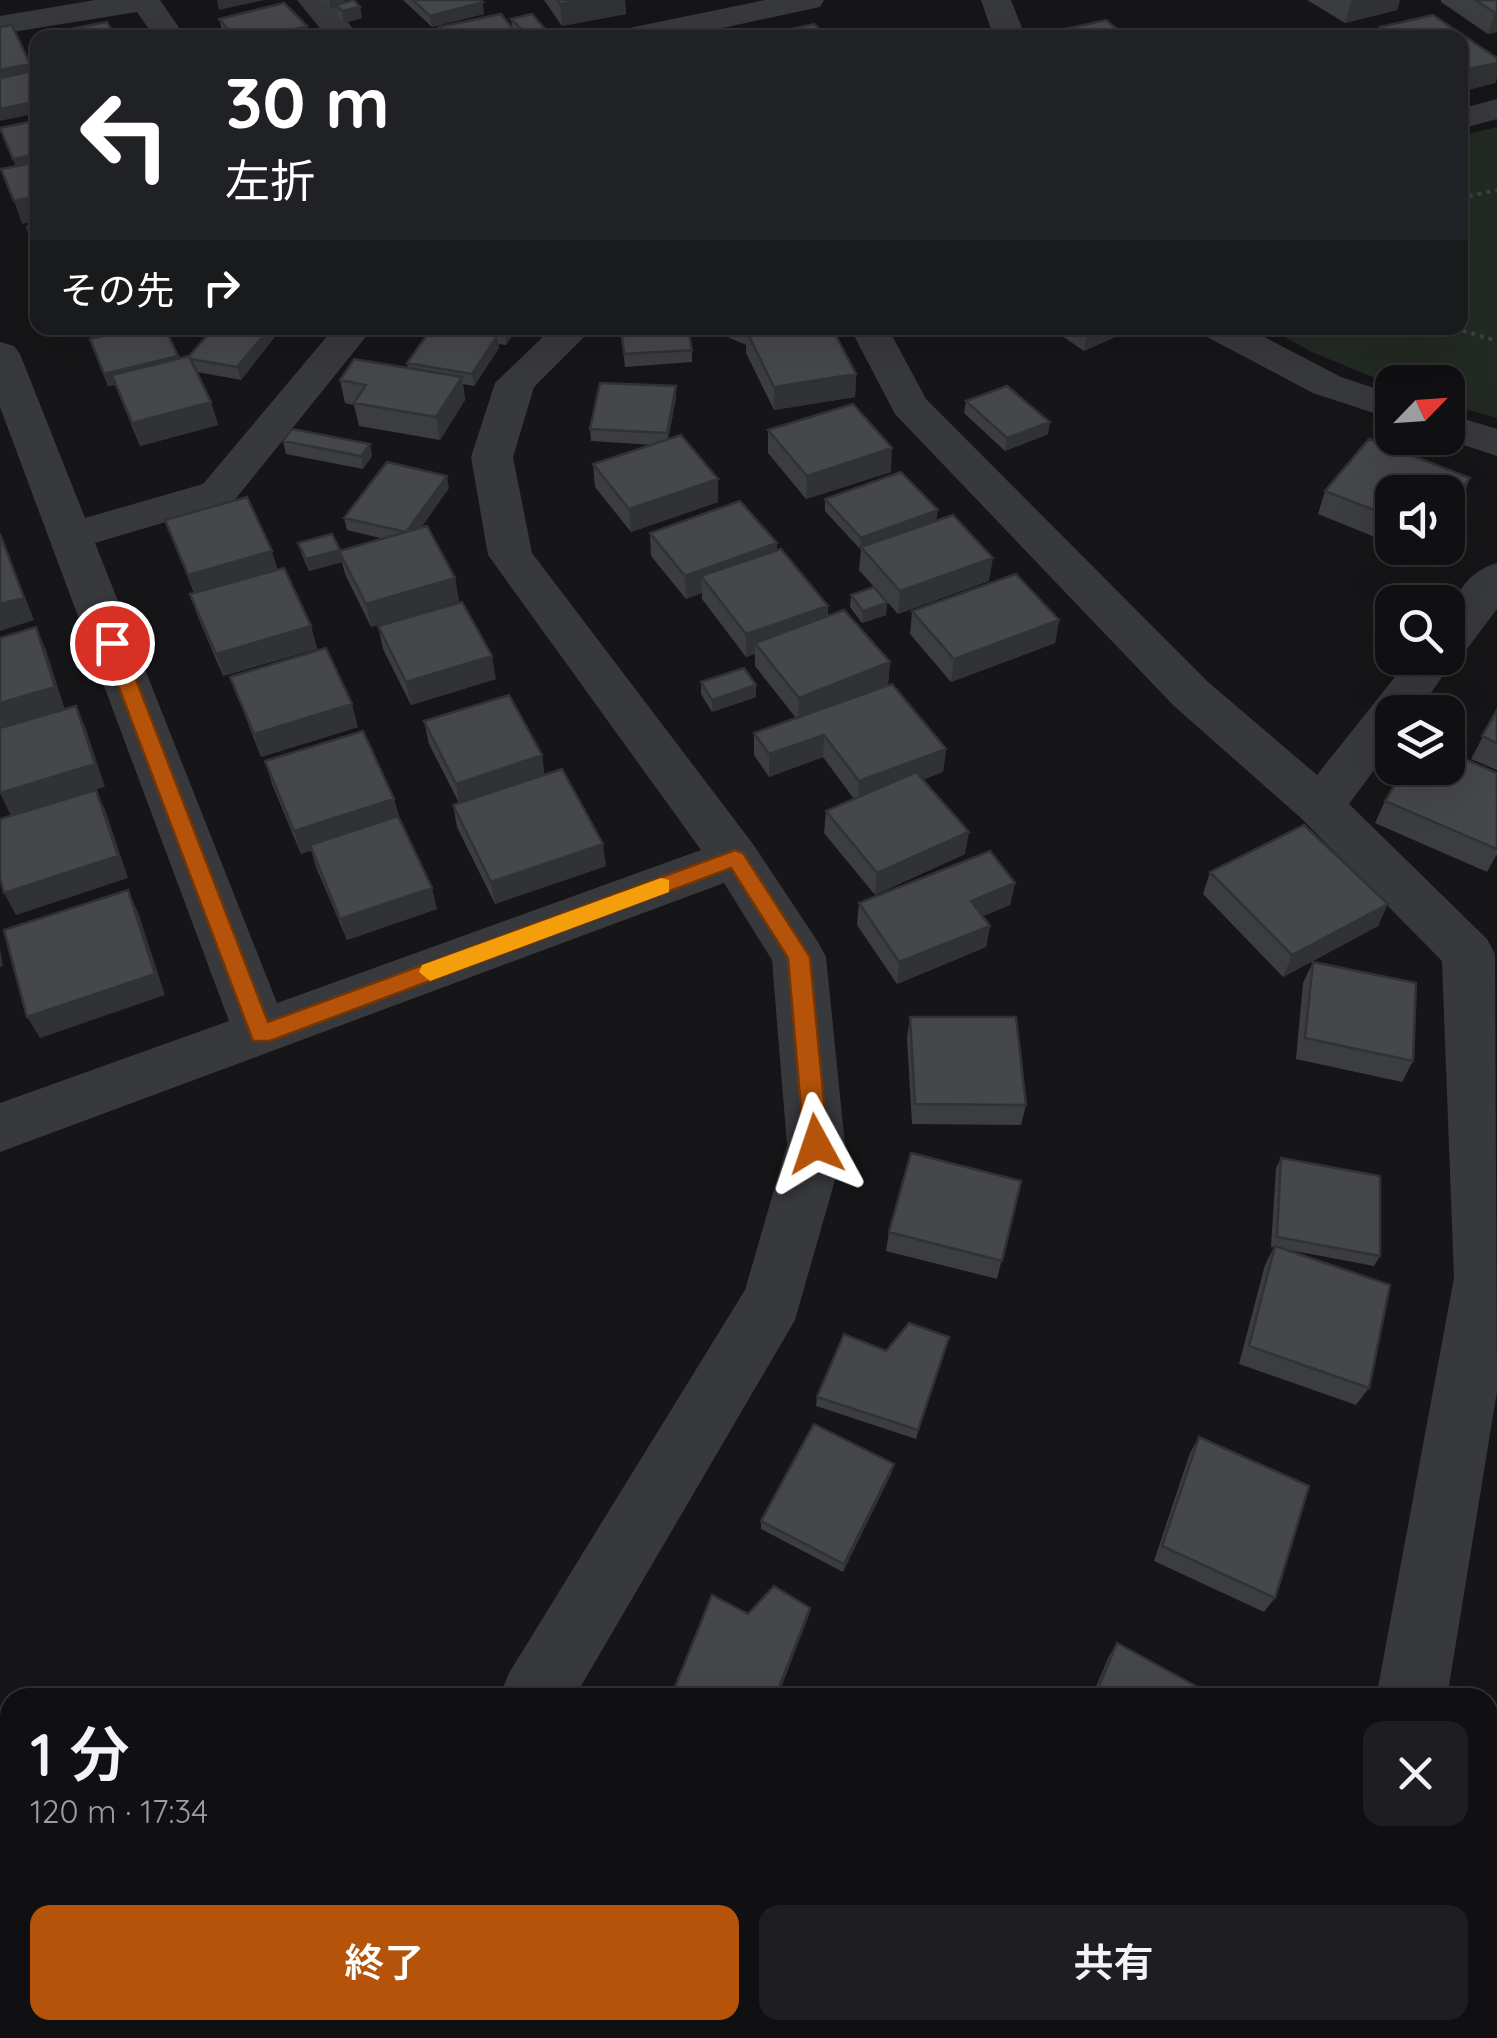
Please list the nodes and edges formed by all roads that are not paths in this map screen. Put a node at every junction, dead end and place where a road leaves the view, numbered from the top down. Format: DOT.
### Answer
graph roads {
  1 [pos="312,0"];
  2 [pos="996,0"];
  3 [pos="797,8"];
  4 [pos="0,26"];
  5 [pos="166,30"];
  6 [pos="339,30"];
  7 [pos="674,30"];
  8 [pos="1007,30"];
  9 [pos="1497,109"];
  10 [pos="1468,116"];
  11 [pos="348,335"];
  12 [pos="566,335"];
  13 [pos="873,335"];
  14 [pos="1231,335"];
  15 [pos="0,354"];
  16 [pos="1375,401"];
  17 [pos="1465,432"];
  18 [pos="1497,443"];
  19 [pos="71,536"];
  20 [pos="1497,578"];
  21 [pos="1465,620"];
  22 [pos="1422,675"];
  23 [pos="1407,695"];
  24 [pos="1375,736"];
  25 [pos="1320,806"];
  26 [pos="735,858"];
  27 [pos="262,1034"];
  28 [pos="0,1128"];
  29 [pos="540,1688"];
  30 [pos="1413,1688"];
  1 -- 6 [label="street"];
  2 -- 8 [label="street"];
  3 -- 7 [label="street"];
  4 -- 5 [label="street"];
  9 -- 10 [label="street"];
  11 -- 19 [label="street"];
  12 -- 26 [label="street"];
  13 -- 25 [label="street"];
  14 -- 16 [label="street"];
  15 -- 19 [label="street"];
  17 -- 18 [label="street"];
  19 -- 27 [label="street"];
  20 -- 21 [label="street"];
  22 -- 23 [label="street"];
  24 -- 25 [label="street"];
  25 -- 30 [label="street"];
  26 -- 27 [label="street"];
  26 -- 29 [label="street"];
  27 -- 28 [label="street"];
}
